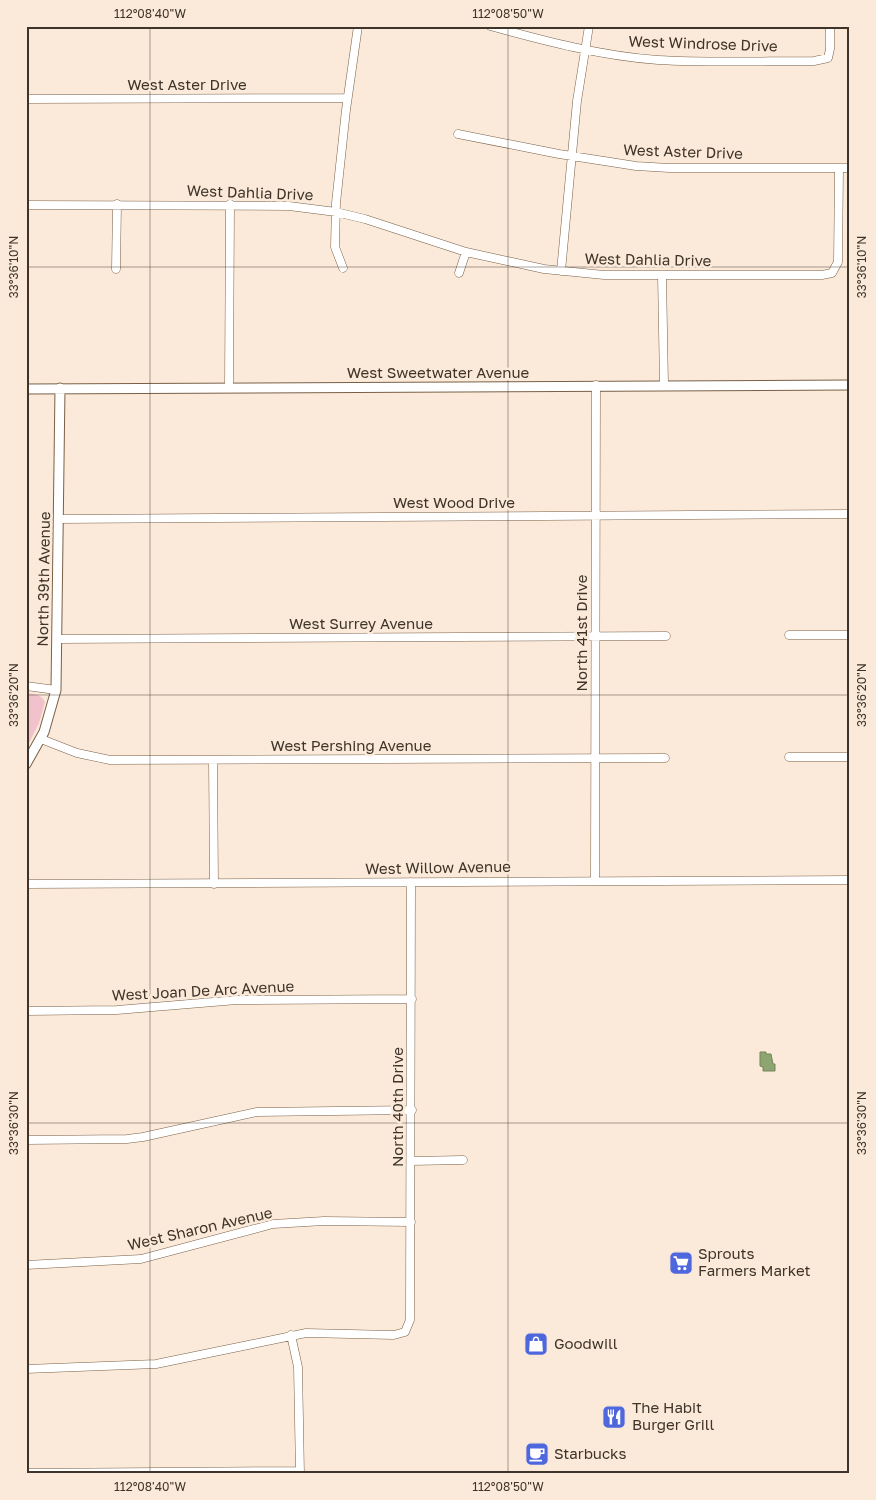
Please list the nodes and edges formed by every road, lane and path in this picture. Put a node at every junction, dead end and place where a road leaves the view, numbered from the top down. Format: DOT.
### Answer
graph roads {
  1 [pos="358,26"];
  2 [pos="490,26"];
  3 [pos="589,26"];
  4 [pos="830,26"];
  5 [pos="584,49"];
  6 [pos="347,98"];
  7 [pos="26,99"];
  8 [pos="458,134"];
  9 [pos="571,156"];
  10 [pos="839,168"];
  11 [pos="850,168"];
  12 [pos="116,204"];
  13 [pos="230,204"];
  14 [pos="26,205"];
  15 [pos="336,212"];
  16 [pos="466,252"];
  17 [pos="343,268"];
  18 [pos="116,269"];
  19 [pos="561,271"];
  20 [pos="459,273"];
  21 [pos="662,275"];
  22 [pos="850,384"];
  23 [pos="596,385"];
  24 [pos="664,385"];
  25 [pos="60,388"];
  26 [pos="229,388"];
  27 [pos="26,389"];
  28 [pos="850,514"];
  29 [pos="596,516"];
  30 [pos="58,519"];
  31 [pos="789,635"];
  32 [pos="850,635"];
  33 [pos="596,636"];
  34 [pos="666,636"];
  35 [pos="57,639"];
  36 [pos="26,686"];
  37 [pos="56,690"];
  38 [pos="41,739"];
  39 [pos="789,757"];
  40 [pos="850,757"];
  41 [pos="665,758"];
  42 [pos="595,759"];
  43 [pos="213,760"];
  44 [pos="26,764"];
  45 [pos="595,880"];
  46 [pos="850,880"];
  47 [pos="411,882"];
  48 [pos="26,884"];
  49 [pos="214,884"];
  50 [pos="412,999"];
  51 [pos="26,1011"];
  52 [pos="412,1110"];
  53 [pos="26,1140"];
  54 [pos="463,1160"];
  55 [pos="411,1161"];
  56 [pos="411,1222"];
  57 [pos="26,1265"];
  58 [pos="291,1336"];
  59 [pos="26,1370"];
  60 [pos="26,1472"];
  61 [pos="300,1472"];
  62 [pos="123,1473"];
  1 -- 6 [label="street"];
  2 -- 5 [label="street, West Windrose Drive"];
  3 -- 5 [label="street"];
  4 -- 5 [label="street, West Windrose Drive"];
  5 -- 9 [label="street"];
  6 -- 7 [label="street, West Aster Drive"];
  6 -- 15 [label="street"];
  8 -- 9 [label="street, West Aster Drive"];
  9 -- 10 [label="street, West Aster Drive"];
  9 -- 19 [label="street"];
  10 -- 11 [label="street, West Aster Drive"];
  10 -- 21 [label="street, West Dahlia Drive"];
  12 -- 13 [label="street, West Dahlia Drive"];
  12 -- 14 [label="street, West Dahlia Drive"];
  12 -- 18 [label="street"];
  13 -- 15 [label="street, West Dahlia Drive"];
  13 -- 26 [label="street"];
  15 -- 16 [label="street, West Dahlia Drive"];
  15 -- 17 [label="street"];
  16 -- 19 [label="street, West Dahlia Drive"];
  16 -- 20 [label="street"];
  19 -- 21 [label="street, West Dahlia Drive"];
  21 -- 24 [label="street"];
  22 -- 24 [label="street, West Sweetwater Avenue"];
  23 -- 24 [label="street, West Sweetwater Avenue"];
  23 -- 26 [label="street, West Sweetwater Avenue"];
  23 -- 29 [label="street, North 41st Drive"];
  25 -- 26 [label="street, West Sweetwater Avenue"];
  25 -- 27 [label="street, West Sweetwater Avenue"];
  25 -- 30 [label="street, North 39th Avenue"];
  28 -- 29 [label="street, West Wood Drive"];
  29 -- 30 [label="street, West Wood Drive"];
  29 -- 33 [label="street, North 41st Drive"];
  30 -- 35 [label="street, North 39th Avenue"];
  31 -- 32 [label="street"];
  33 -- 34 [label="street, West Surrey Avenue"];
  33 -- 35 [label="street, West Surrey Avenue"];
  33 -- 42 [label="street, North 41st Drive"];
  35 -- 37 [label="street, North 39th Avenue"];
  36 -- 37 [label="street"];
  37 -- 38 [label="street, North 39th Avenue"];
  38 -- 43 [label="street, West Pershing Avenue"];
  38 -- 44 [label="street, North 39th Avenue"];
  39 -- 40 [label="street"];
  41 -- 42 [label="street, West Pershing Avenue"];
  42 -- 43 [label="street, West Pershing Avenue"];
  42 -- 45 [label="street, North 41st Drive"];
  43 -- 49 [label="street"];
  45 -- 46 [label="street, West Willow Avenue"];
  45 -- 47 [label="street, West Willow Avenue"];
  47 -- 49 [label="street, West Willow Avenue"];
  47 -- 50 [label="street, North 40th Drive"];
  48 -- 49 [label="street, West Willow Avenue"];
  50 -- 51 [label="street, West Joan De Arc Avenue"];
  50 -- 52 [label="street, North 40th Drive"];
  52 -- 53 [label="street"];
  52 -- 55 [label="street, North 40th Drive"];
  54 -- 55 [label="street"];
  55 -- 56 [label="street, North 40th Drive"];
  56 -- 57 [label="street, West Sharon Avenue"];
  56 -- 58 [label="street, North 40th Drive"];
  58 -- 59 [label="street"];
  58 -- 61 [label="street"];
  60 -- 62 [label="street"];
  61 -- 62 [label="street"];
}
